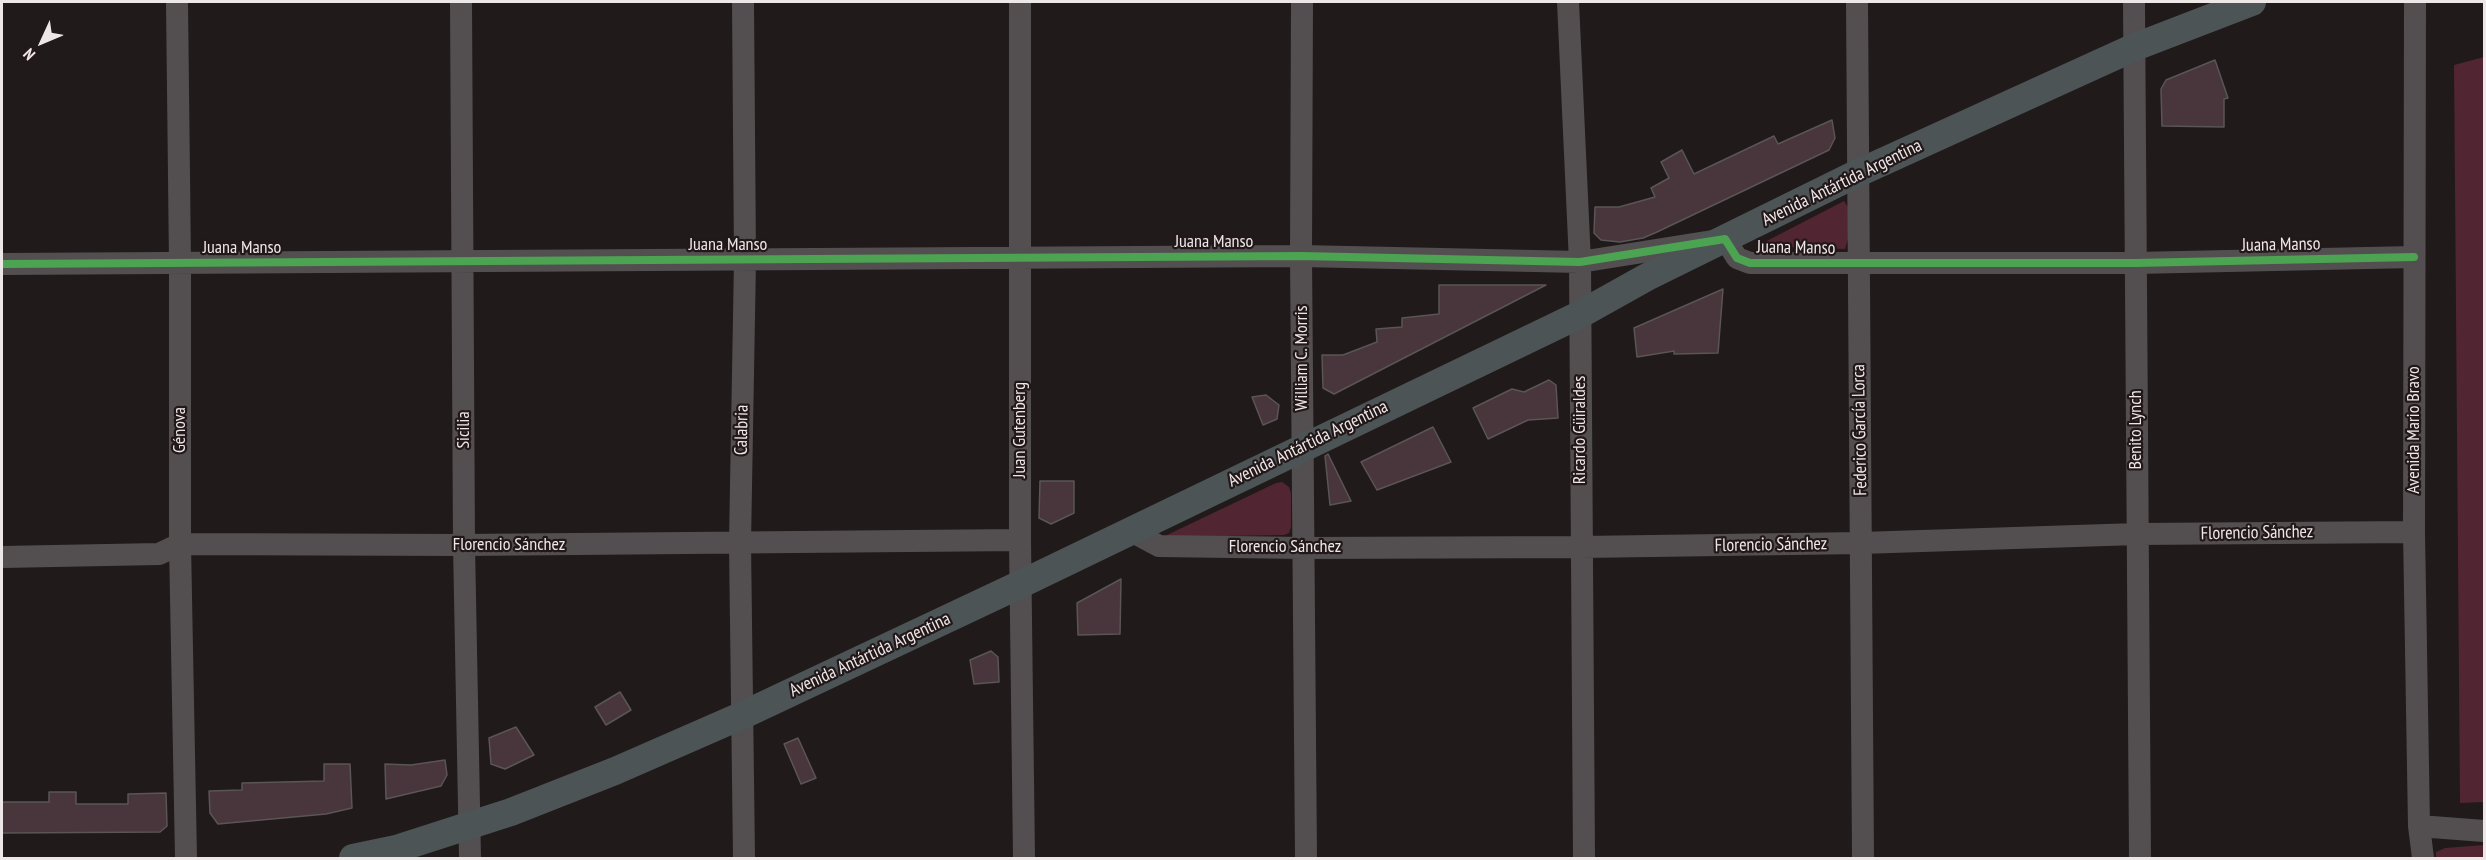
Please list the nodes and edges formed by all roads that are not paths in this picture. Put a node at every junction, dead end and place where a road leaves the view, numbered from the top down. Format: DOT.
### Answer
graph roads {
  1 [pos="177,2"];
  2 [pos="461,2"];
  3 [pos="743,2"];
  4 [pos="1020,2"];
  5 [pos="1302,2"];
  6 [pos="1568,2"];
  7 [pos="1857,2"];
  8 [pos="2134,2"];
  9 [pos="2252,2"];
  10 [pos="2415,2"];
  11 [pos="2134,47"];
  12 [pos="1856,174"];
  13 [pos="1725,239"];
  14 [pos="1301,256"];
  15 [pos="2414,257"];
  16 [pos="1019,258"];
  17 [pos="746,260"];
  18 [pos="463,262"];
  19 [pos="1580,262"];
  20 [pos="1858,263"];
  21 [pos="2135,263"];
  22 [pos="2,264"];
  23 [pos="180,264"];
  24 [pos="1579,315"];
  25 [pos="1302,447"];
  26 [pos="1131,531"];
  27 [pos="2414,531"];
  28 [pos="2137,534"];
  29 [pos="1020,540"];
  30 [pos="740,543"];
  31 [pos="1862,543"];
  32 [pos="180,544"];
  33 [pos="464,545"];
  34 [pos="1581,547"];
  35 [pos="1304,548"];
  36 [pos="2,557"];
  37 [pos="1020,584"];
  38 [pos="742,715"];
  39 [pos="2419,826"];
  40 [pos="470,827"];
  41 [pos="2484,831"];
  42 [pos="186,858"];
  43 [pos="353,858"];
  44 [pos="470,858"];
  45 [pos="744,858"];
  46 [pos="1024,858"];
  47 [pos="1306,858"];
  48 [pos="1584,858"];
  49 [pos="1863,858"];
  50 [pos="2140,858"];
  51 [pos="2423,858"];
  1 -- 23 [label="street, Génova"];
  2 -- 18 [label="street, Sicilia"];
  3 -- 17 [label="street, Calabria"];
  4 -- 16 [label="street, Juan Gutenberg"];
  5 -- 14 [label="street, William C. Morris"];
  6 -- 19 [label="street, Ricardo Güiraldes"];
  7 -- 12 [label="street, Federico García Lorca"];
  8 -- 11 [label="street, Benito Lynch"];
  9 -- 11 [label="main road, Avenida Antártida Argentina"];
  10 -- 15 [label="street, Avenida Mario Bravo"];
  11 -- 12 [label="main road, Avenida Antártida Argentina"];
  11 -- 21 [label="street, Benito Lynch"];
  12 -- 13 [label="main road, Avenida Antártida Argentina"];
  12 -- 20 [label="street, Federico García Lorca"];
  13 -- 19 [label="street, Juana Manso"];
  13 -- 20 [label="street, Juana Manso"];
  13 -- 24 [label="main road, Avenida Antártida Argentina"];
  14 -- 16 [label="street, Juana Manso"];
  14 -- 19 [label="street, Juana Manso"];
  14 -- 25 [label="street, William C. Morris"];
  15 -- 21 [label="street, Juana Manso"];
  15 -- 27 [label="street, Avenida Mario Bravo"];
  16 -- 17 [label="street, Juana Manso"];
  16 -- 29 [label="street, Juan Gutenberg"];
  17 -- 18 [label="street, Juana Manso"];
  17 -- 30 [label="street, Calabria"];
  18 -- 23 [label="street, Juana Manso"];
  18 -- 33 [label="street, Sicilia"];
  19 -- 24 [label="street, Ricardo Güiraldes"];
  20 -- 21 [label="street, Juana Manso"];
  20 -- 31 [label="street, Federico García Lorca"];
  21 -- 28 [label="street, Benito Lynch"];
  22 -- 23 [label="street, Juana Manso"];
  23 -- 32 [label="street, Génova"];
  24 -- 25 [label="main road, Avenida Antártida Argentina"];
  24 -- 34 [label="street, Ricardo Güiraldes"];
  25 -- 26 [label="main road, Avenida Antártida Argentina"];
  25 -- 35 [label="street, William C. Morris"];
  26 -- 35 [label="street, Florencio Sánchez"];
  26 -- 37 [label="main road, Avenida Antártida Argentina"];
  27 -- 28 [label="street, Florencio Sánchez"];
  27 -- 39 [label="street, Avenida Mario Bravo"];
  28 -- 31 [label="street, Florencio Sánchez"];
  28 -- 50 [label="street, Benito Lynch"];
  29 -- 30 [label="street, Florencio Sánchez"];
  29 -- 37 [label="street, Juan Gutenberg"];
  30 -- 33 [label="street, Florencio Sánchez"];
  30 -- 38 [label="street, Calabria"];
  31 -- 34 [label="street, Florencio Sánchez"];
  31 -- 49 [label="street, Federico García Lorca"];
  32 -- 33 [label="street, Florencio Sánchez"];
  32 -- 36 [label="street, Florencio Sánchez"];
  32 -- 42 [label="street, Génova"];
  33 -- 40 [label="street, Sicilia"];
  34 -- 35 [label="street, Florencio Sánchez"];
  34 -- 48 [label="street, Ricardo Güiraldes"];
  35 -- 47 [label="street, William C. Morris"];
  37 -- 38 [label="main road, Avenida Antártida Argentina"];
  37 -- 46 [label="street, Juan Gutenberg"];
  38 -- 40 [label="main road, Avenida Antártida Argentina"];
  38 -- 45 [label="street, Calabria"];
  39 -- 41 [label="street"];
  39 -- 51 [label="street, Avenida Mario Bravo"];
  40 -- 43 [label="main road, Avenida Antártida Argentina"];
  40 -- 44 [label="street, Sicilia"];
}
